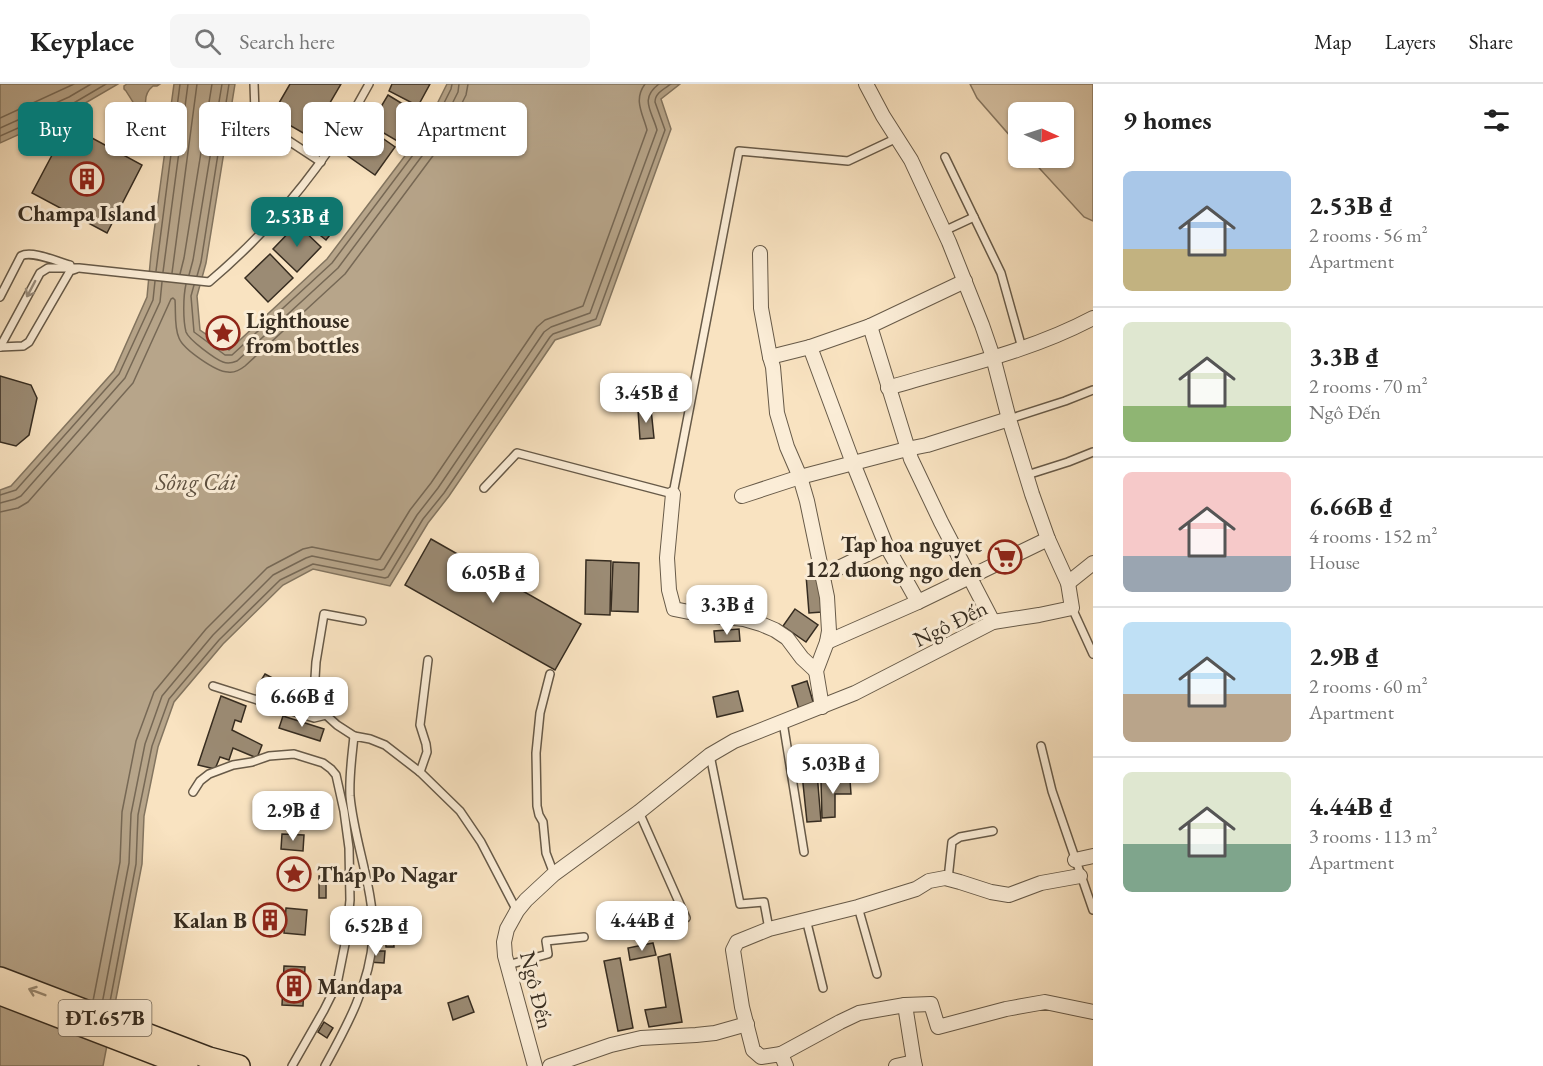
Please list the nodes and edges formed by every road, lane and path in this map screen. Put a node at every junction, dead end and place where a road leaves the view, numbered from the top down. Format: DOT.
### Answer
graph roads {
  1 [pos="254,84"];
  2 [pos="369,84"];
  3 [pos="866,84"];
  4 [pos="897,138"];
  5 [pos="945,157"];
  6 [pos="321,162"];
  7 [pos="974,217"];
  8 [pos="944,231"];
  9 [pos="760,253"];
  10 [pos="79,268"];
  11 [pos="965,281"];
  12 [pos="0,297"];
  13 [pos="1093,318"];
  14 [pos="870,326"];
  15 [pos="0,347"];
  16 [pos="810,347"];
  17 [pos="1023,348"];
  18 [pos="770,357"];
  19 [pos="993,357"];
  20 [pos="888,388"];
  21 [pos="1093,390"];
  22 [pos="1009,419"];
  23 [pos="907,449"];
  24 [pos="1093,452"];
  25 [pos="853,463"];
  26 [pos="1027,475"];
  27 [pos="800,477"];
  28 [pos="484,488"];
  29 [pos="674,494"];
  30 [pos="742,496"];
  31 [pos="1048,539"];
  32 [pos="886,545"];
  33 [pos="1093,563"];
  34 [pos="822,576"];
  35 [pos="970,577"];
  36 [pos="1068,582"];
  37 [pos="918,602"];
  38 [pos="1071,608"];
  39 [pos="362,621"];
  40 [pos="993,622"];
  41 [pos="827,642"];
  42 [pos="1093,654"];
  43 [pos="428,660"];
  44 [pos="816,671"];
  45 [pos="550,674"];
  46 [pos="213,686"];
  47 [pos="822,707"];
  48 [pos="326,715"];
  49 [pos="783,722"];
  50 [pos="354,736"];
  51 [pos="1041,746"];
  52 [pos="710,755"];
  53 [pos="420,772"];
  54 [pos="193,792"];
  55 [pos="639,812"];
  56 [pos="993,831"];
  57 [pos="804,852"];
  58 [pos="1093,856"];
  59 [pos="1076,860"];
  60 [pos="554,874"];
  61 [pos="1080,876"];
  62 [pos="948,879"];
  63 [pos="858,908"];
  64 [pos="1093,910"];
  65 [pos="517,911"];
  66 [pos="686,918"];
  67 [pos="806,919"];
  68 [pos="769,929"];
  69 [pos="584,937"];
  70 [pos="508,965"];
  71 [pos="878,974"];
  72 [pos="0,978"];
  73 [pos="823,988"];
  74 [pos="0,994"];
  75 [pos="905,1005"];
  76 [pos="1093,1012"];
  77 [pos="747,1024"];
  78 [pos="784,1060"];
  79 [pos="914,1064"];
  80 [pos="187,1066"];
  81 [pos="239,1066"];
  82 [pos="292,1066"];
  83 [pos="325,1066"];
  84 [pos="535,1066"];
  85 [pos="550,1066"];
  86 [pos="896,1066"];
  1 -- 6 [label="lane"];
  2 -- 6 [label="lane"];
  3 -- 4 [label="street"];
  4 -- 8 [label="street"];
  4 -- 29 [label="lane"];
  5 -- 7 [label="lane"];
  6 -- 10 [label="lane"];
  7 -- 8 [label="lane"];
  7 -- 17 [label="lane"];
  8 -- 11 [label="street"];
  9 -- 18 [label="street"];
  10 -- 12 [label="lane"];
  10 -- 15 [label="lane"];
  10 -- 15 [label="lane, one-way"];
  11 -- 14 [label="street"];
  11 -- 19 [label="street"];
  13 -- 17 [label="street"];
  14 -- 16 [label="street"];
  14 -- 20 [label="street"];
  16 -- 18 [label="street"];
  16 -- 25 [label="street"];
  17 -- 19 [label="street"];
  18 -- 27 [label="street"];
  19 -- 20 [label="street"];
  19 -- 22 [label="street"];
  20 -- 23 [label="street"];
  21 -- 22 [label="lane"];
  22 -- 23 [label="street"];
  22 -- 26 [label="street"];
  23 -- 25 [label="street"];
  23 -- 35 [label="street"];
  24 -- 26 [label="lane"];
  25 -- 27 [label="street"];
  25 -- 32 [label="street"];
  26 -- 31 [label="street"];
  27 -- 30 [label="street"];
  27 -- 34 [label="street"];
  28 -- 29 [label="lane"];
  29 -- 44 [label="street"];
  31 -- 35 [label="street"];
  31 -- 36 [label="street"];
  32 -- 34 [label="street"];
  32 -- 37 [label="street"];
  33 -- 36 [label="street"];
  34 -- 41 [label="street"];
  35 -- 37 [label="street"];
  35 -- 40 [label="street"];
  36 -- 38 [label="street"];
  37 -- 41 [label="street"];
  38 -- 40 [label="street, Ngô Đến"];
  38 -- 42 [label="lane"];
  39 -- 48 [label="lane"];
  40 -- 47 [label="street, Ngô Đến"];
  41 -- 44 [label="street"];
  43 -- 53 [label="lane"];
  44 -- 47 [label="street"];
  45 -- 60 [label="lane"];
  46 -- 48 [label="lane"];
  47 -- 49 [label="street, Ngô Đến"];
  48 -- 50 [label="lane"];
  49 -- 52 [label="street, Ngô Đến"];
  49 -- 57 [label="lane"];
  50 -- 53 [label="lane"];
  50 -- 83 [label="lane"];
  51 -- 59 [label="lane"];
  52 -- 55 [label="street, Ngô Đến"];
  52 -- 68 [label="lane"];
  53 -- 65 [label="lane"];
  54 -- 82 [label="lane"];
  55 -- 60 [label="street, Ngô Đến"];
  55 -- 66 [label="lane"];
  56 -- 62 [label="lane"];
  58 -- 59 [label="street"];
  59 -- 61 [label="lane"];
  60 -- 65 [label="street, Ngô Đến"];
  61 -- 62 [label="street"];
  61 -- 64 [label="lane"];
  62 -- 63 [label="street"];
  63 -- 67 [label="street"];
  63 -- 71 [label="lane"];
  65 -- 70 [label="street, Ngô Đến"];
  67 -- 68 [label="street"];
  67 -- 73 [label="lane"];
  68 -- 77 [label="street"];
  69 -- 70 [label="lane"];
  70 -- 84 [label="street, Ngô Đến"];
  81 -- 72 [label="main road, ĐT.657B, one-way"];
  74 -- 80 [label="main road, ĐT.657B"];
  75 -- 76 [label="street"];
  75 -- 78 [label="street"];
  75 -- 79 [label="street"];
  77 -- 78 [label="street"];
  77 -- 85 [label="street"];
  79 -- 86 [label="street"];
}
